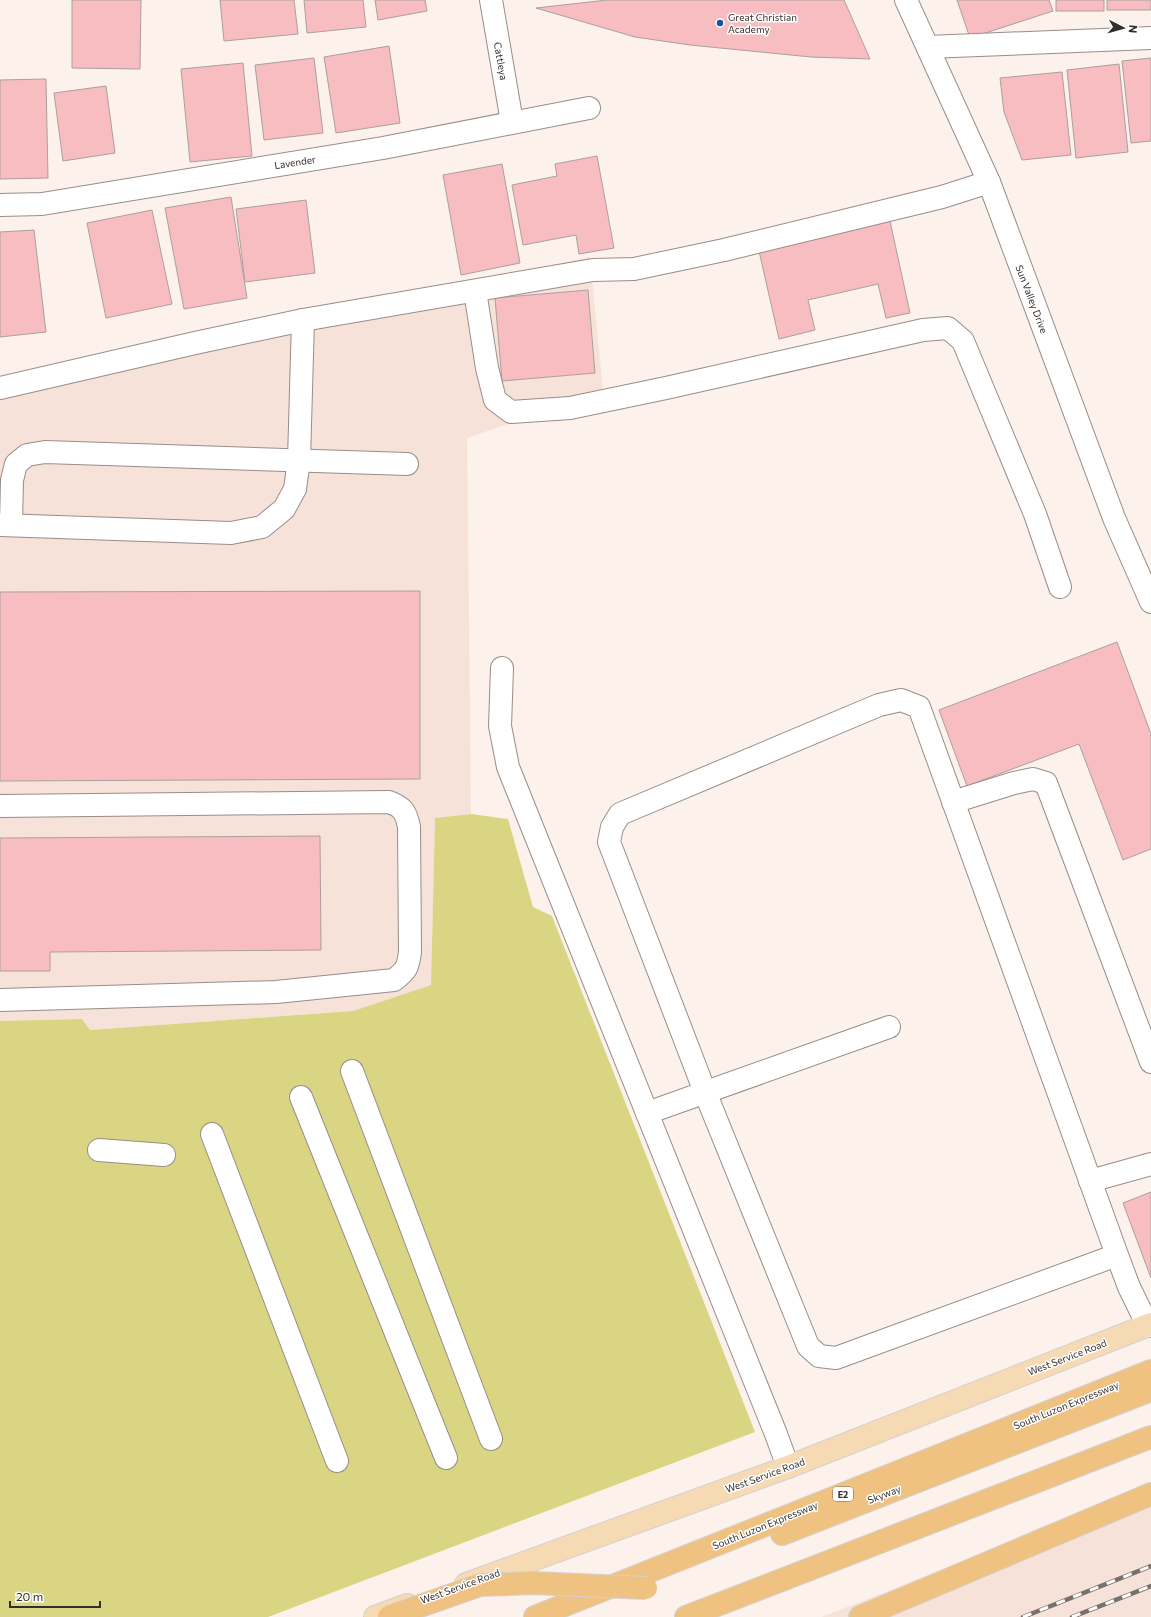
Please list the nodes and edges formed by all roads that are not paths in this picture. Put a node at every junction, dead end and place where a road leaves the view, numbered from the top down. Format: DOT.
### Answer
graph roads {
  1 [pos="491,0"];
  2 [pos="906,0"];
  3 [pos="1151,38"];
  4 [pos="928,47"];
  5 [pos="589,108"];
  6 [pos="512,122"];
  7 [pos="989,182"];
  8 [pos="0,205"];
  9 [pos="475,290"];
  10 [pos="303,320"];
  11 [pos="0,388"];
  12 [pos="299,460"];
  13 [pos="407,464"];
  14 [pos="5,525"];
  15 [pos="1060,587"];
  16 [pos="1151,602"];
  17 [pos="502,668"];
  18 [pos="953,802"];
  19 [pos="0,806"];
  20 [pos="0,1000"];
  21 [pos="889,1027"];
  22 [pos="1151,1062"];
  23 [pos="352,1071"];
  24 [pos="705,1092"];
  25 [pos="301,1096"];
  26 [pos="647,1113"];
  27 [pos="212,1134"];
  28 [pos="99,1150"];
  29 [pos="164,1155"];
  30 [pos="1151,1164"];
  31 [pos="1090,1181"];
  32 [pos="1117,1255"];
  33 [pos="1149,1325"];
  34 [pos="1151,1371"];
  35 [pos="1151,1390"];
  36 [pos="1151,1437"];
  37 [pos="491,1439"];
  38 [pos="1151,1453"];
  39 [pos="446,1458"];
  40 [pos="337,1461"];
  41 [pos="788,1466"];
  42 [pos="1151,1494"];
  43 [pos="646,1588"];
  44 [pos="375,1617"];
  45 [pos="389,1617"];
  46 [pos="535,1617"];
  47 [pos="573,1617"];
  48 [pos="686,1617"];
  49 [pos="728,1617"];
  50 [pos="860,1617"];
  1 -- 6 [label="street, Cattleya"];
  2 -- 4 [label="street, Sun Valley Drive"];
  3 -- 4 [label="street"];
  4 -- 7 [label="street, Sun Valley Drive"];
  5 -- 6 [label="street, Lavender"];
  6 -- 8 [label="street, Lavender"];
  7 -- 9 [label="street"];
  7 -- 16 [label="street, Sun Valley Drive"];
  9 -- 10 [label="street"];
  9 -- 15 [label="street"];
  10 -- 11 [label="street"];
  10 -- 12 [label="street"];
  12 -- 13 [label="street"];
  12 -- 14 [label="street"];
  12 -- 14 [label="street"];
  17 -- 26 [label="street"];
  18 -- 22 [label="street"];
  18 -- 24 [label="street"];
  18 -- 31 [label="street"];
  19 -- 20 [label="street"];
  21 -- 24 [label="street"];
  23 -- 37 [label="street"];
  24 -- 26 [label="street"];
  24 -- 32 [label="street"];
  25 -- 39 [label="street"];
  26 -- 41 [label="street"];
  27 -- 40 [label="street"];
  28 -- 29 [label="street"];
  30 -- 31 [label="street"];
  31 -- 32 [label="street"];
  32 -- 33 [label="street"];
  33 -- 41 [label="main road, West Service Road"];
  34 -- 46 [label="highway, South Luzon Expressway / E2"];
  35 -- 43 [label="highway, Skyway / E2"];
  36 -- 48 [label="highway"];
  38 -- 49 [label="highway"];
  41 -- 44 [label="main road, West Service Road"];
  42 -- 50 [label="highway"];
  43 -- 45 [label="highway, bridge"];
  43 -- 47 [label="highway, Skyway / E2"];
}
